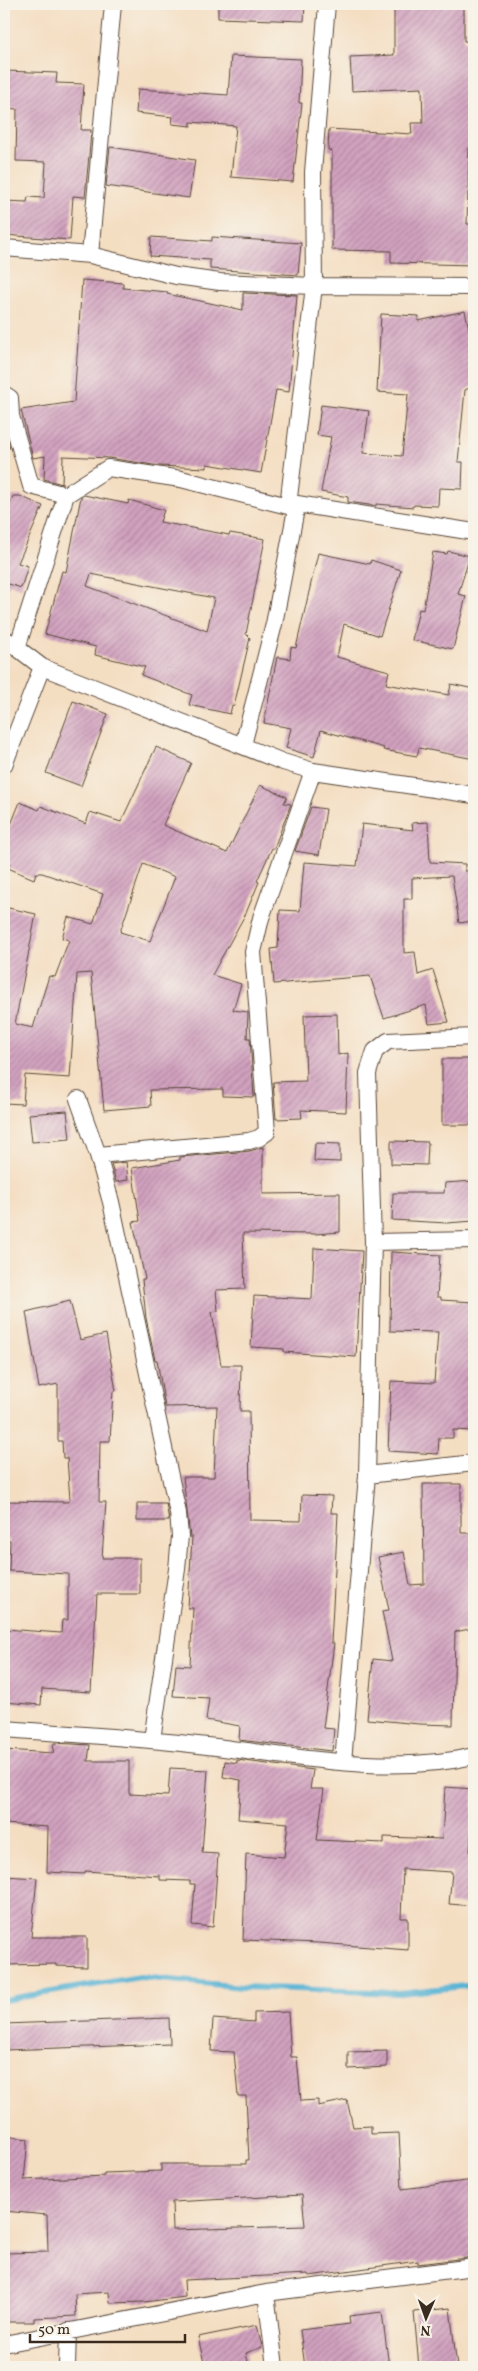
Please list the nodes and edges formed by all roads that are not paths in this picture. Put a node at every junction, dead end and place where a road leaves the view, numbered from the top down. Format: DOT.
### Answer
graph roads {
  1 [pos="113,4"];
  2 [pos="327,4"];
  3 [pos="4,248"];
  4 [pos="90,255"];
  5 [pos="314,286"];
  6 [pos="474,288"];
  7 [pos="4,394"];
  8 [pos="66,495"];
  9 [pos="293,505"];
  10 [pos="474,532"];
  11 [pos="10,643"];
  12 [pos="42,667"];
  13 [pos="243,745"];
  14 [pos="4,764"];
  15 [pos="313,770"];
  16 [pos="474,795"];
  17 [pos="474,1037"];
  18 [pos="78,1099"];
  19 [pos="98,1155"];
  20 [pos="474,1240"];
  21 [pos="373,1242"];
  22 [pos="474,1463"];
  23 [pos="367,1475"];
  24 [pos="4,1729"];
  25 [pos="152,1740"];
  26 [pos="474,1756"];
  27 [pos="343,1762"];
  28 [pos="474,2267"];
  29 [pos="266,2293"];
  30 [pos="68,2331"];
  31 [pos="4,2344"];
  32 [pos="66,2367"];
  33 [pos="275,2367"];
  1 -- 4 [label="street"];
  2 -- 5 [label="street"];
  3 -- 4 [label="street"];
  4 -- 5 [label="street"];
  5 -- 6 [label="street"];
  5 -- 9 [label="street"];
  7 -- 8 [label="street"];
  8 -- 9 [label="street"];
  8 -- 11 [label="street"];
  9 -- 10 [label="street"];
  9 -- 13 [label="street"];
  11 -- 12 [label="street"];
  12 -- 13 [label="street"];
  12 -- 14 [label="street"];
  13 -- 15 [label="street"];
  15 -- 16 [label="street"];
  15 -- 19 [label="street"];
  17 -- 21 [label="street"];
  18 -- 19 [label="street"];
  19 -- 25 [label="street"];
  20 -- 21 [label="street"];
  21 -- 23 [label="street"];
  22 -- 23 [label="street"];
  23 -- 27 [label="street"];
  24 -- 25 [label="street"];
  25 -- 27 [label="street"];
  26 -- 27 [label="street"];
  28 -- 29 [label="street"];
  29 -- 30 [label="street"];
  29 -- 33 [label="street"];
  30 -- 31 [label="street"];
  30 -- 32 [label="street"];
}
